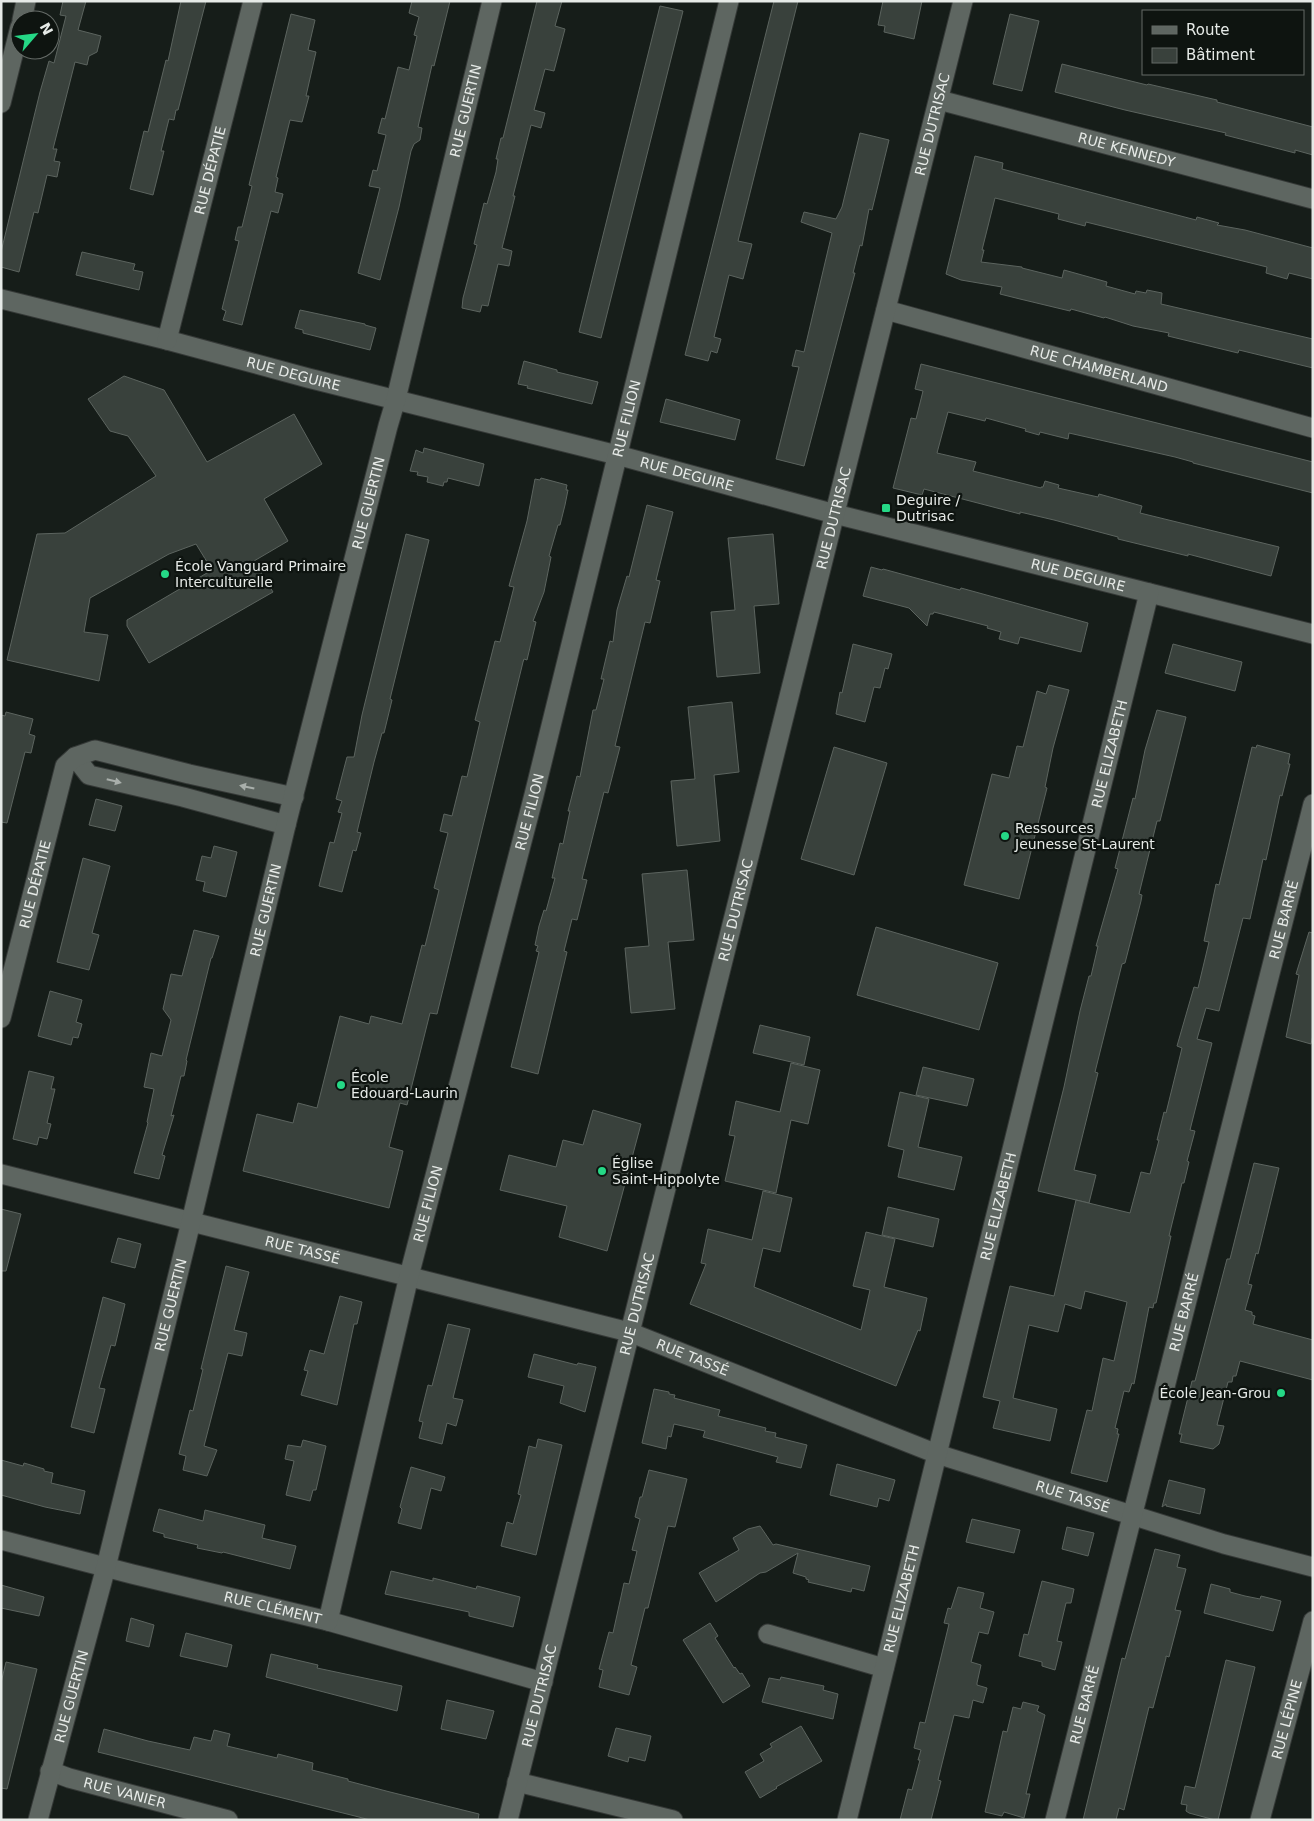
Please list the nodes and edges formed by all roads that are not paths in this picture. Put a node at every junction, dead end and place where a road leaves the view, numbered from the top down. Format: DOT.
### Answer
graph roads {
  1 [pos="253,1"];
  2 [pos="492,1"];
  3 [pos="729,1"];
  4 [pos="963,1"];
  5 [pos="12,60"];
  6 [pos="939,100"];
  7 [pos="1,103"];
  8 [pos="1313,199"];
  9 [pos="1,299"];
  10 [pos="886,310"];
  11 [pos="167,340"];
  12 [pos="396,399"];
  13 [pos="1313,428"];
  14 [pos="617,456"];
  15 [pos="834,514"];
  16 [pos="1148,593"];
  17 [pos="1313,634"];
  18 [pos="75,756"];
  19 [pos="189,774"];
  20 [pos="183,797"];
  21 [pos="294,798"];
  22 [pos="1313,804"];
  23 [pos="286,825"];
  24 [pos="1,1018"];
  25 [pos="1,1174"];
  26 [pos="191,1222"];
  27 [pos="409,1276"];
  28 [pos="629,1332"];
  29 [pos="937,1454"];
  30 [pos="1132,1516"];
  31 [pos="1,1540"];
  32 [pos="1313,1566"];
  33 [pos="106,1567"];
  34 [pos="1313,1620"];
  35 [pos="328,1621"];
  36 [pos="768,1634"];
  37 [pos="884,1668"];
  38 [pos="543,1682"];
  39 [pos="50,1771"];
  40 [pos="517,1782"];
  41 [pos="38,1820"];
  42 [pos="228,1820"];
  43 [pos="508,1820"];
  44 [pos="674,1820"];
  45 [pos="847,1820"];
  46 [pos="1055,1820"];
  47 [pos="1260,1820"];
  1 -- 11 [label="street, RUE DÉPATIE"];
  2 -- 12 [label="street, RUE GUERTIN"];
  3 -- 14 [label="street, RUE FILION"];
  4 -- 6 [label="street, RUE DUTRISAC"];
  5 -- 7 [label="street"];
  6 -- 8 [label="street, RUE KENNEDY"];
  6 -- 10 [label="street, RUE DUTRISAC"];
  9 -- 11 [label="street, RUE DEGUIRE"];
  10 -- 13 [label="street, RUE CHAMBERLAND"];
  10 -- 15 [label="street, RUE DUTRISAC"];
  11 -- 12 [label="street, RUE DEGUIRE"];
  12 -- 14 [label="street, RUE DEGUIRE"];
  12 -- 21 [label="street, RUE GUERTIN"];
  14 -- 15 [label="street, RUE DEGUIRE"];
  14 -- 27 [label="street, RUE FILION"];
  15 -- 16 [label="street, RUE DEGUIRE"];
  15 -- 28 [label="street, RUE DUTRISAC"];
  16 -- 17 [label="street, RUE DEGUIRE"];
  16 -- 29 [label="street, RUE ELIZABETH"];
  18 -- 19 [label="street"];
  18 -- 20 [label="street, one-way"];
  18 -- 24 [label="street, RUE DÉPATIE"];
  19 -- 20 [label="street"];
  21 -- 19 [label="street, one-way"];
  20 -- 23 [label="street"];
  21 -- 23 [label="street, RUE GUERTIN"];
  22 -- 30 [label="street, RUE BARRÉ"];
  23 -- 26 [label="street, RUE GUERTIN"];
  25 -- 26 [label="street, RUE TASSÉ"];
  26 -- 27 [label="street, RUE TASSÉ"];
  26 -- 33 [label="street, RUE GUERTIN"];
  27 -- 28 [label="street, RUE TASSÉ"];
  27 -- 35 [label="street, RUE FILION"];
  28 -- 29 [label="street, RUE TASSÉ"];
  28 -- 38 [label="street, RUE DUTRISAC"];
  29 -- 30 [label="street, RUE TASSÉ"];
  29 -- 37 [label="street, RUE ELIZABETH"];
  30 -- 32 [label="street, RUE TASSÉ"];
  30 -- 46 [label="street, RUE BARRÉ"];
  31 -- 33 [label="street, RUE CLÉMENT"];
  33 -- 35 [label="street, RUE CLÉMENT"];
  33 -- 39 [label="street, RUE GUERTIN"];
  34 -- 47 [label="street, RUE LÉPINE"];
  35 -- 38 [label="street, RUE CLÉMENT"];
  36 -- 37 [label="street"];
  37 -- 45 [label="street, RUE ELIZABETH"];
  38 -- 40 [label="street, RUE DUTRISAC"];
  39 -- 41 [label="street, RUE GUERTIN"];
  39 -- 42 [label="street, RUE VANIER"];
  40 -- 43 [label="street, RUE DUTRISAC"];
  40 -- 44 [label="street"];
}
